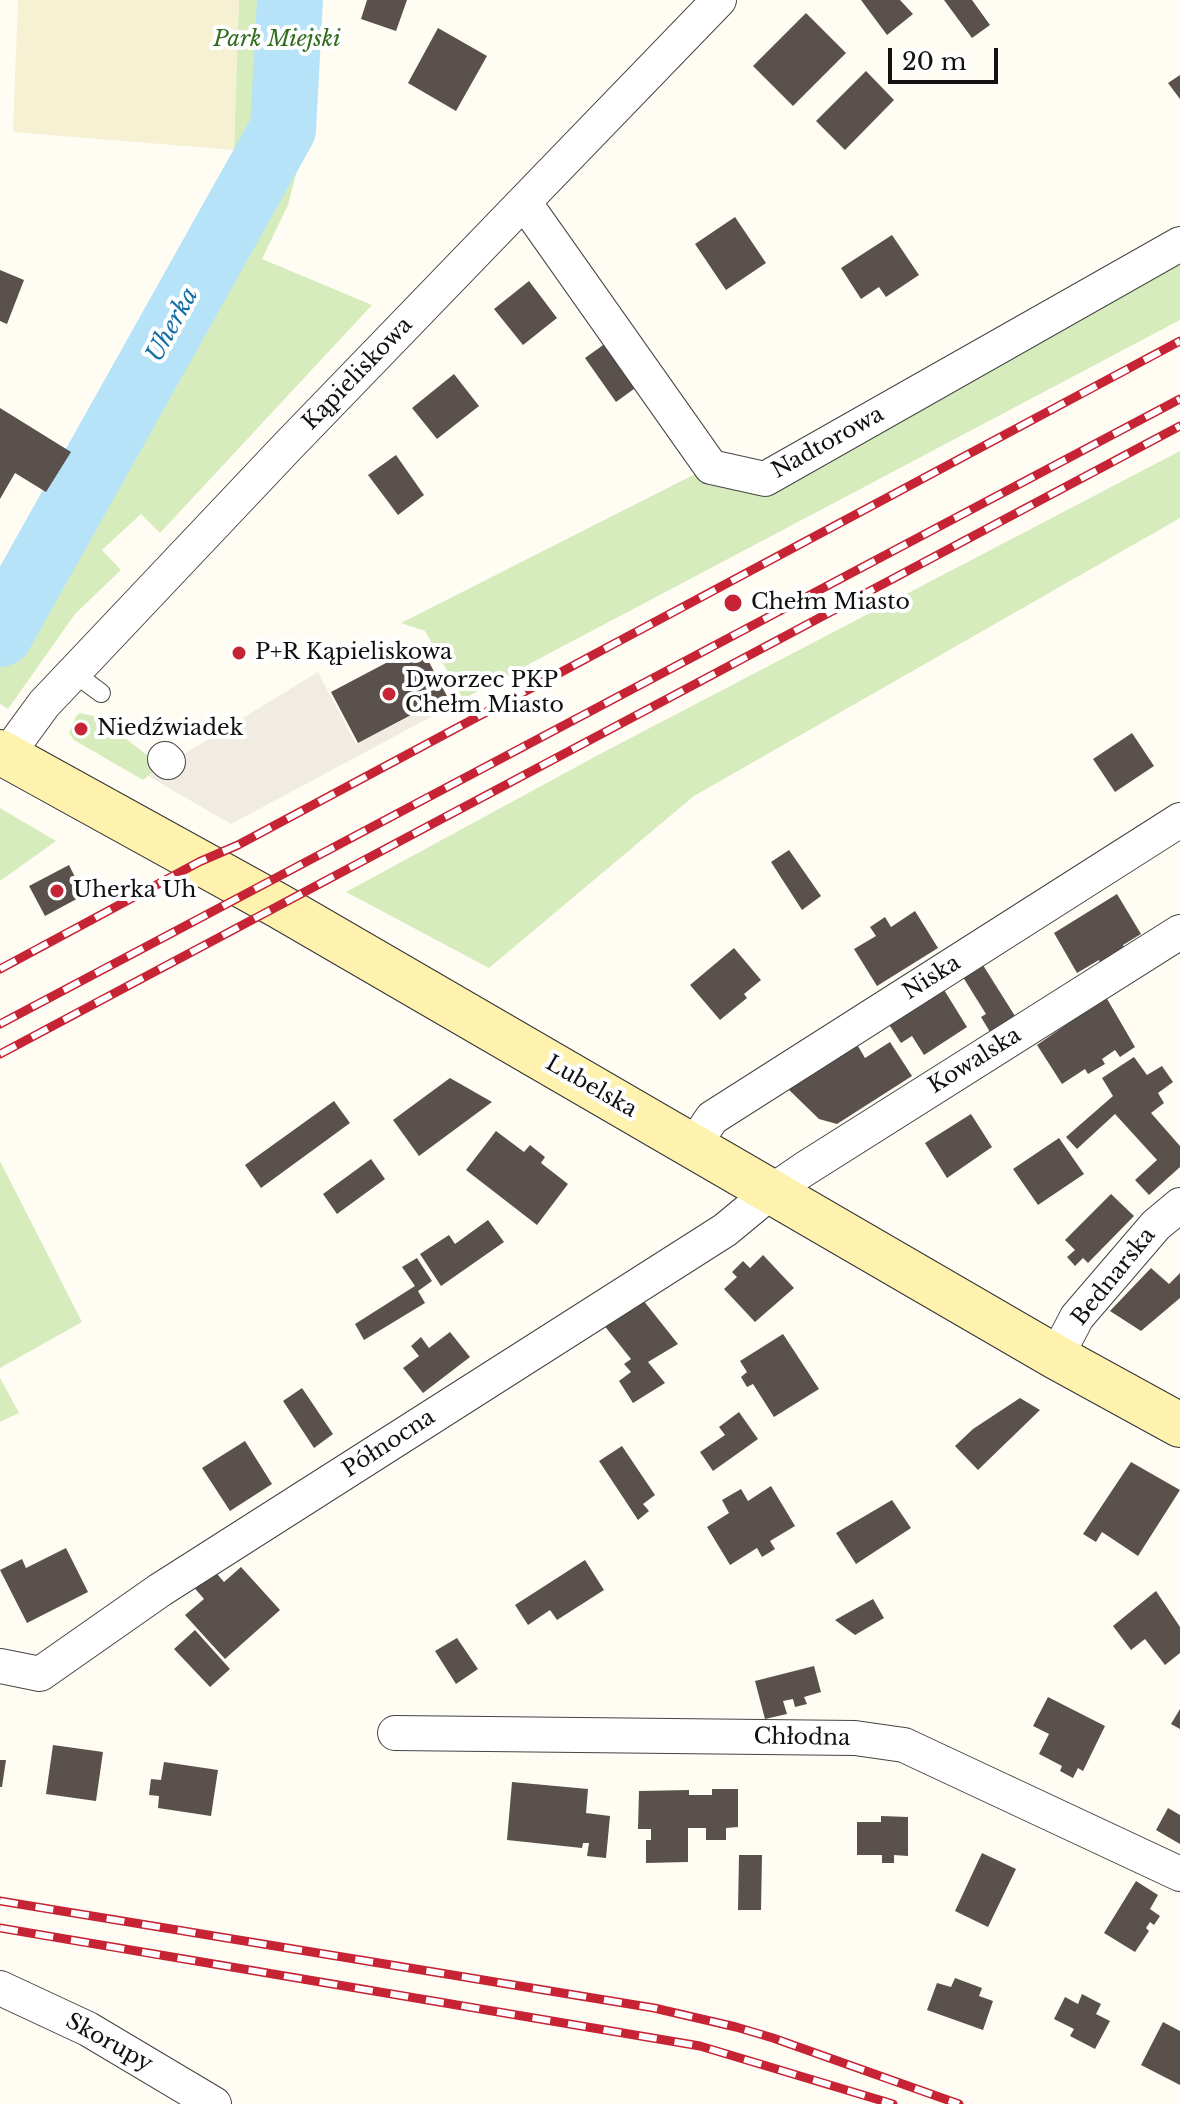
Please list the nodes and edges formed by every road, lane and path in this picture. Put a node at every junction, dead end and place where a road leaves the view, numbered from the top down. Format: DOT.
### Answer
graph roads {
  1 [pos="719,0"];
  2 [pos="524,202"];
  3 [pos="1180,244"];
  4 [pos="74,673"];
  5 [pos="101,693"];
  6 [pos="3,754"];
  7 [pos="1180,820"];
  8 [pos="1180,932"];
  9 [pos="693,1146"];
  10 [pos="771,1192"];
  11 [pos="1180,1205"];
  12 [pos="1056,1357"];
  13 [pos="1180,1425"];
  14 [pos="0,1666"];
  15 [pos="395,1733"];
  16 [pos="1180,1874"];
  17 [pos="0,1988"];
  18 [pos="214,2104"];
  1 -- 2 [label="street, Kąpieliskowa"];
  2 -- 3 [label="street, Nadtorowa"];
  2 -- 4 [label="street, Kąpieliskowa"];
  4 -- 5 [label="lane"];
  4 -- 6 [label="street, Kąpieliskowa"];
  6 -- 9 [label="main road, Lubelska"];
  7 -- 9 [label="street, Niska"];
  8 -- 10 [label="street, Kowalska"];
  9 -- 10 [label="main road, Lubelska"];
  10 -- 12 [label="main road, Lubelska"];
  10 -- 14 [label="street, Północna"];
  11 -- 12 [label="street, Bednarska"];
  12 -- 13 [label="main road, Lubelska"];
  15 -- 16 [label="street, Chłodna"];
  17 -- 18 [label="street, Skorupy"];
}
